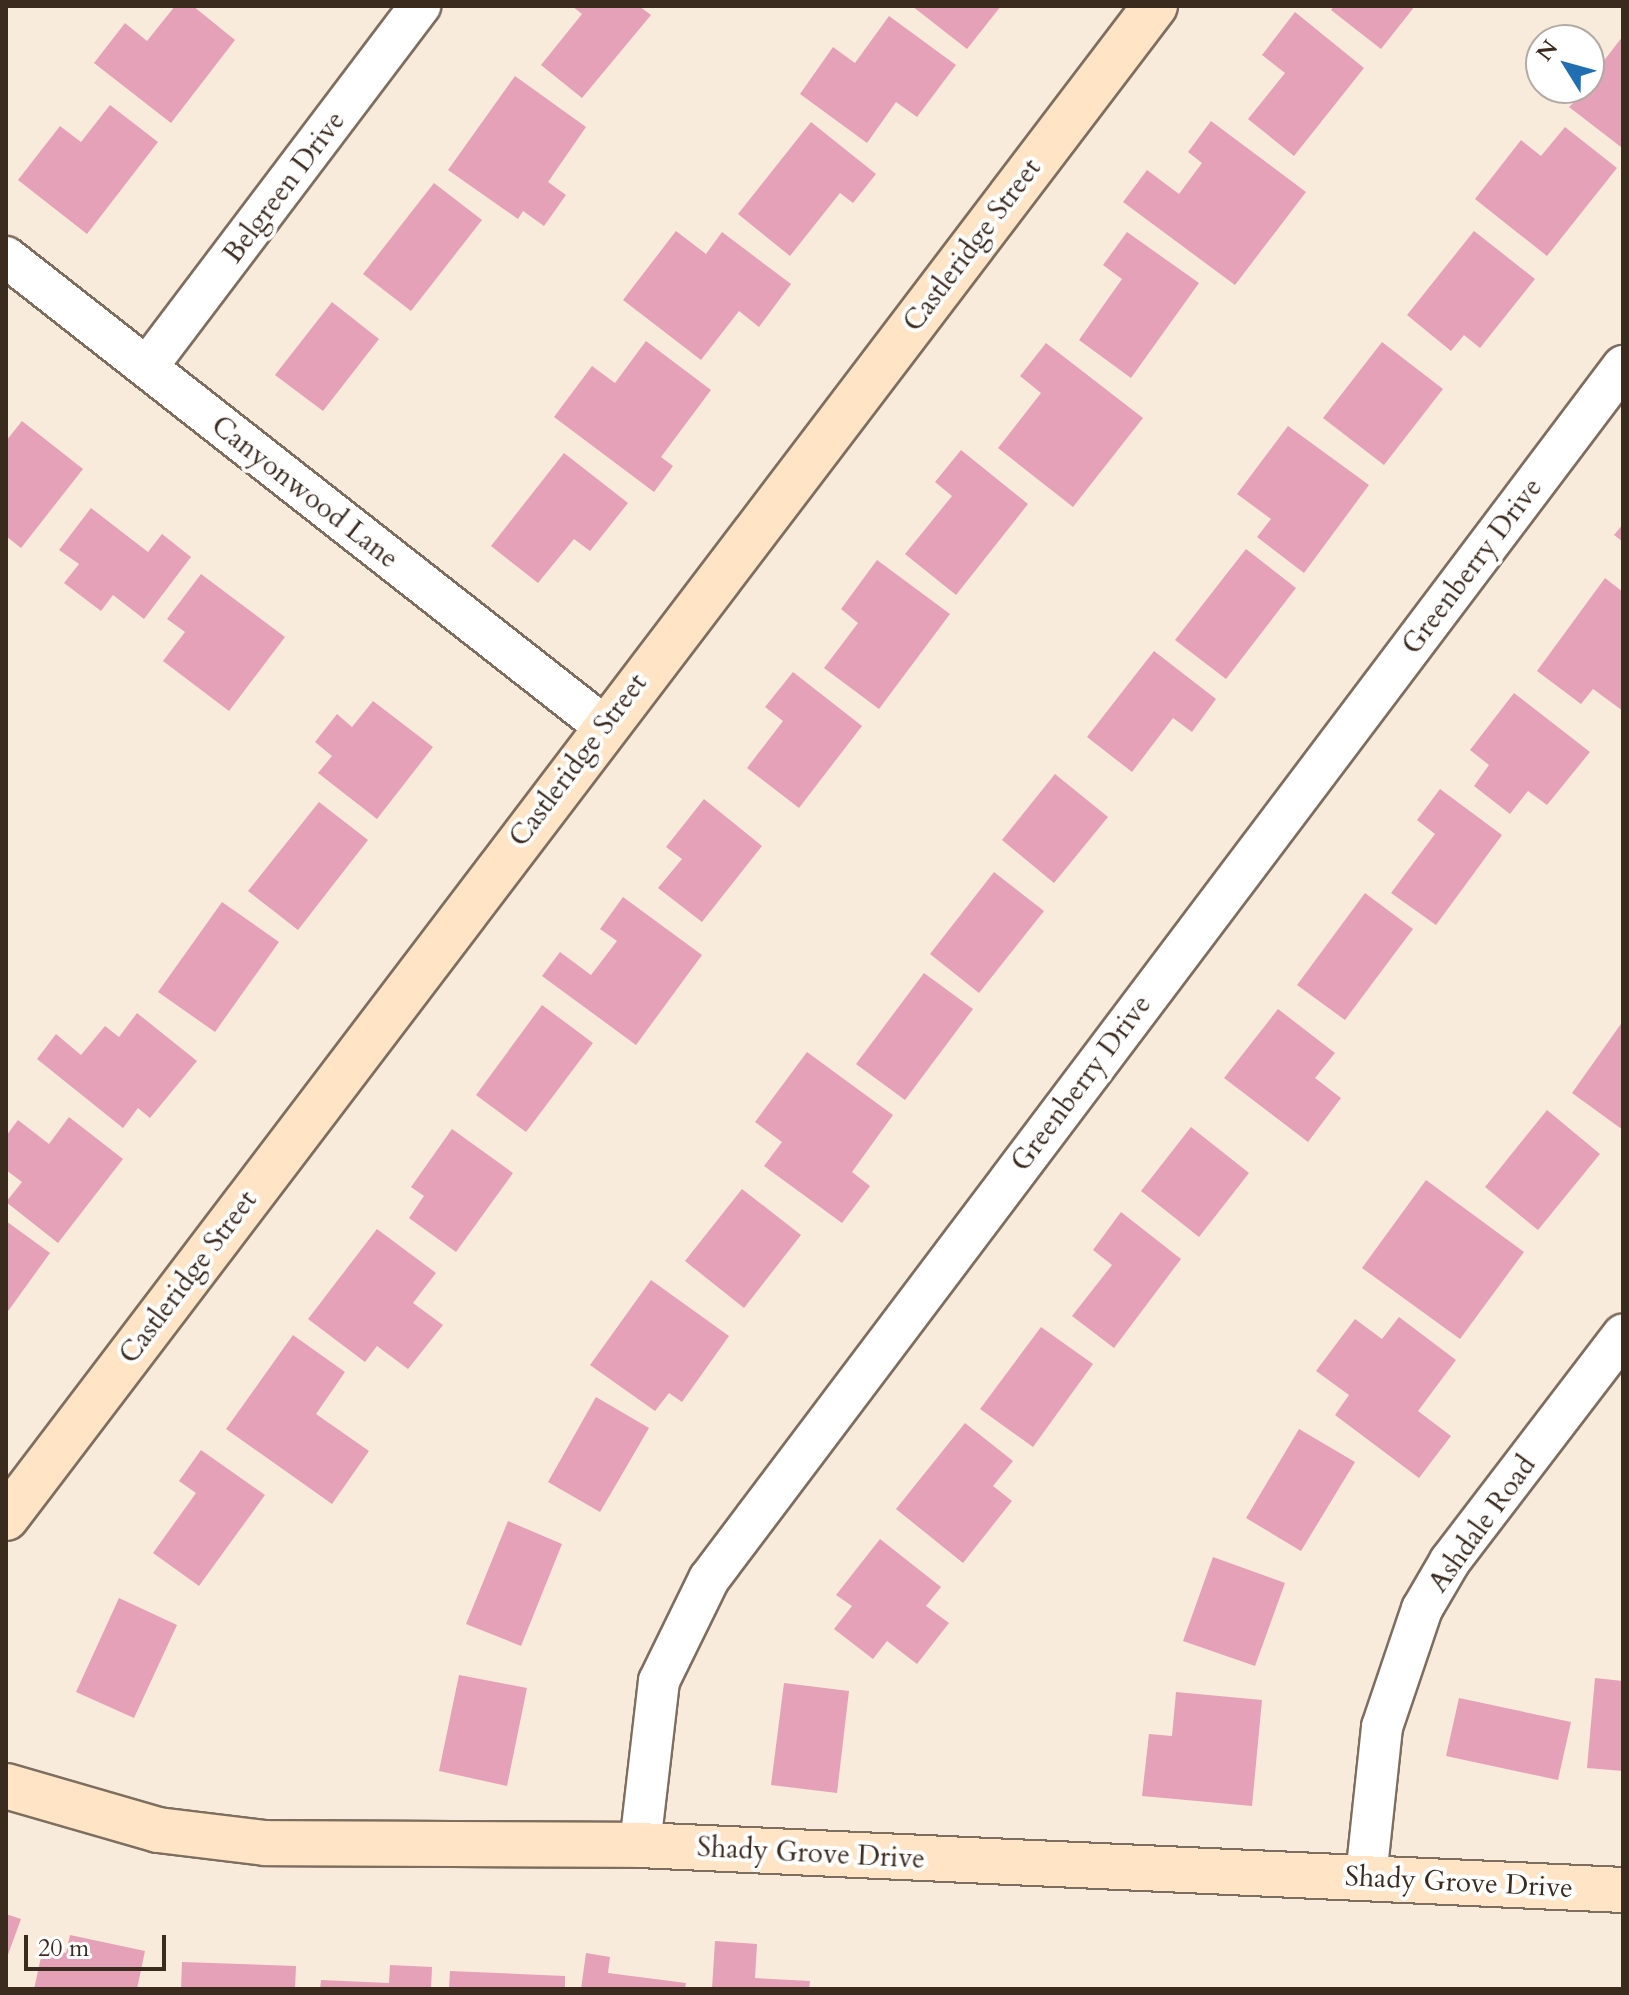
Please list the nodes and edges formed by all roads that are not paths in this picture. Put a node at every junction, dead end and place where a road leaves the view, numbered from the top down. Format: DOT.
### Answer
graph roads {
  1 [pos="420,6"];
  2 [pos="1155,6"];
  3 [pos="6,257"];
  4 [pos="1623,366"];
  5 [pos="147,367"];
  6 [pos="604,726"];
  7 [pos="1623,1335"];
  8 [pos="6,1518"];
  9 [pos="6,1786"];
  10 [pos="640,1845"];
  11 [pos="1366,1877"];
  12 [pos="1623,1890"];
  1 -- 5 [label="street, Belgreen Drive"];
  2 -- 6 [label="street, Castleridge Street"];
  3 -- 5 [label="street, Canyonwood Lane"];
  4 -- 10 [label="street, Greenberry Drive"];
  5 -- 6 [label="street, Canyonwood Lane"];
  6 -- 8 [label="street, Castleridge Street"];
  7 -- 11 [label="street, Ashdale Road"];
  9 -- 10 [label="street, Shady Grove Drive"];
  10 -- 11 [label="street, Shady Grove Drive"];
  11 -- 12 [label="street, Shady Grove Drive"];
}
